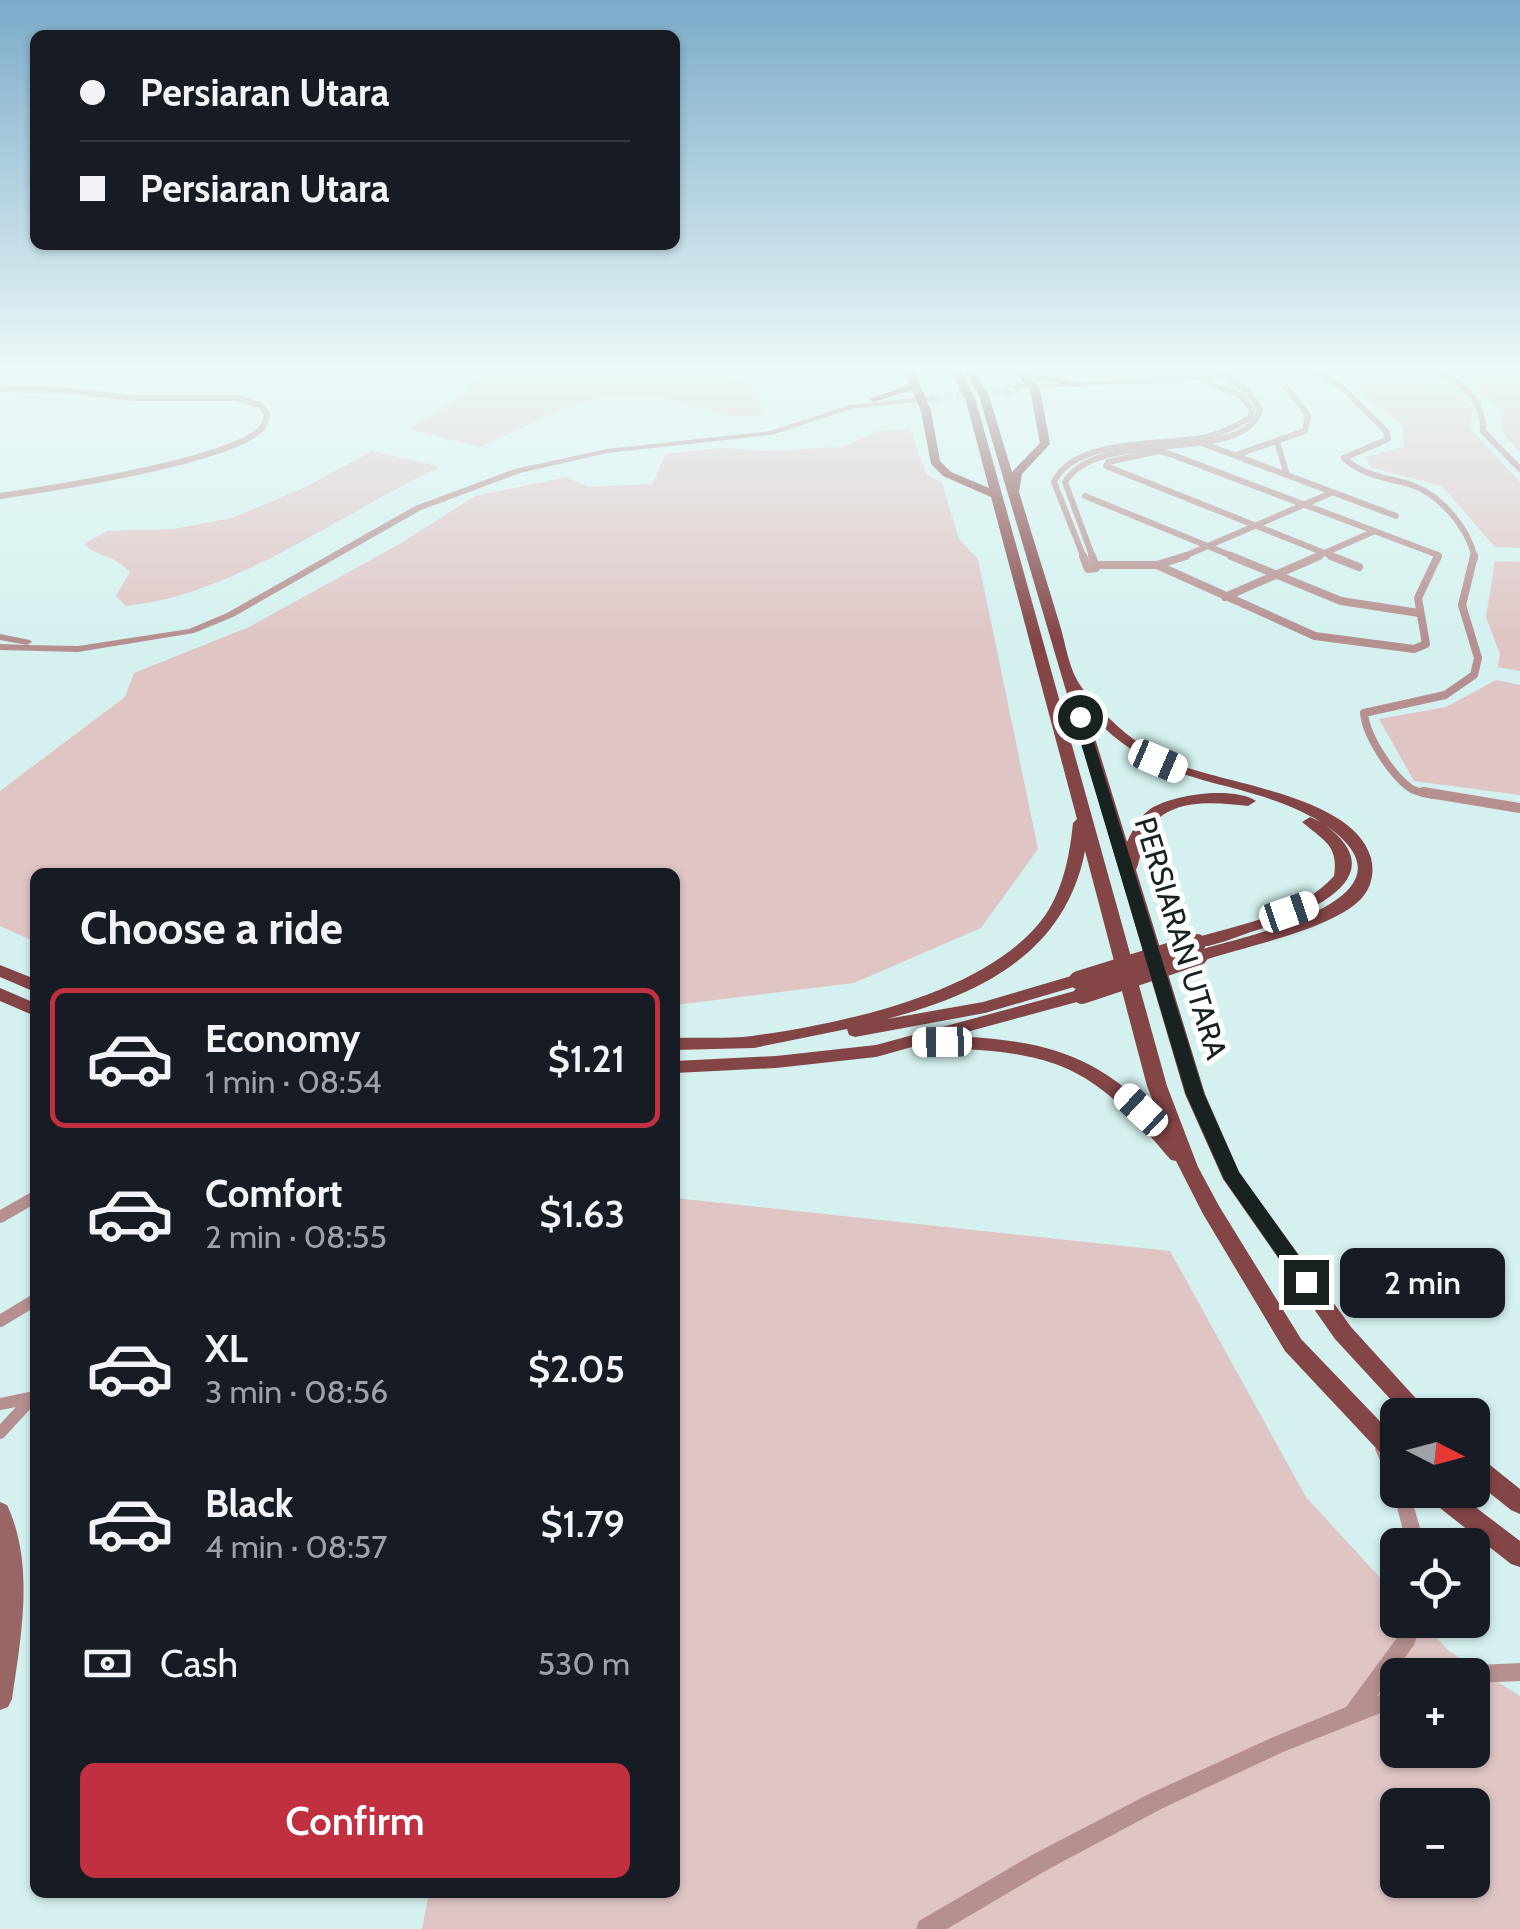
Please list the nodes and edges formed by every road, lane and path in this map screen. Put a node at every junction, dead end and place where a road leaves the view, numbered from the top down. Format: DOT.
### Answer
graph roads {
  1 [pos="187,458"];
  2 [pos="556,458"];
  3 [pos="574,458"];
  4 [pos="938,458"];
  5 [pos="992,458"];
  6 [pos="997,458"];
  7 [pos="1031,458"];
  8 [pos="1093,458"];
  9 [pos="1134,458"];
  10 [pos="1179,458"];
  11 [pos="1240,458"];
  12 [pos="1282,458"];
  13 [pos="1344,458"];
  14 [pos="1286,475"];
  15 [pos="1332,493"];
  16 [pos="1005,494"];
  17 [pos="0,496"];
  18 [pos="1085,496"];
  19 [pos="1304,505"];
  20 [pos="1396,516"];
  21 [pos="1257,526"];
  22 [pos="1375,532"];
  23 [pos="1207,545"];
  24 [pos="1326,554"];
  25 [pos="1157,565"];
  26 [pos="1359,567"];
  27 [pos="1275,575"];
  28 [pos="1226,597"];
  29 [pos="1419,613"];
  30 [pos="0,637"];
  31 [pos="0,647"];
  32 [pos="1067,676"];
  33 [pos="1520,808"];
  34 [pos="1082,815"];
  35 [pos="1129,881"];
  36 [pos="1198,949"];
  37 [pos="0,970"];
  38 [pos="30,984"];
  39 [pos="1080,988"];
  40 [pos="0,994"];
  41 [pos="30,1008"];
  42 [pos="918,1042"];
  43 [pos="680,1044"];
  44 [pos="745,1044"];
  45 [pos="680,1067"];
  46 [pos="1188,1167"];
  47 [pos="30,1200"];
  48 [pos="0,1217"];
  49 [pos="30,1303"];
  50 [pos="0,1321"];
  51 [pos="30,1397"];
  52 [pos="1403,1398"];
  53 [pos="30,1399"];
  54 [pos="0,1404"];
  55 [pos="0,1433"];
  56 [pos="1379,1438"];
  57 [pos="1490,1479"];
  58 [pos="1520,1503"];
  59 [pos="1458,1508"];
  60 [pos="0,1511"];
  61 [pos="1520,1556"];
  62 [pos="1407,1638"];
  63 [pos="1520,1672"];
  64 [pos="1490,1673"];
  65 [pos="0,1699"];
  66 [pos="1380,1704"];
  67 [pos="1352,1714"];
  68 [pos="927,1929"];
  1 -- 17 [label="street"];
  2 -- 30 [label="street"];
  3 -- 31 [label="street"];
  4 -- 16 [label="main road"];
  5 -- 16 [label="main road, PERSIARAN UTARA"];
  6 -- 16 [label="main road, PERSIARAN UTARA"];
  7 -- 16 [label="main road"];
  8 -- 25 [label="street"];
  9 -- 21 [label="street"];
  10 -- 19 [label="street"];
  11 -- 14 [label="street"];
  12 -- 14 [label="street"];
  13 -- 33 [label="street"];
  14 -- 15 [label="street"];
  15 -- 19 [label="street"];
  15 -- 20 [label="street"];
  16 -- 32 [label="main road, PERSIARAN UTARA"];
  16 -- 34 [label="main road, PERSIARAN UTARA"];
  18 -- 23 [label="street"];
  19 -- 21 [label="street"];
  19 -- 22 [label="street"];
  21 -- 23 [label="street"];
  21 -- 24 [label="street"];
  22 -- 24 [label="street"];
  22 -- 29 [label="street"];
  23 -- 25 [label="street"];
  23 -- 27 [label="street"];
  24 -- 26 [label="street"];
  24 -- 27 [label="street"];
  25 -- 28 [label="street"];
  27 -- 28 [label="street"];
  27 -- 29 [label="street"];
  28 -- 29 [label="street"];
  32 -- 35 [label="main road, PERSIARAN UTARA"];
  32 -- 36 [label="main road"];
  34 -- 44 [label="main road"];
  34 -- 46 [label="main road, PERSIARAN UTARA"];
  35 -- 36 [label="main road"];
  35 -- 52 [label="main road, PERSIARAN UTARA"];
  36 -- 39 [label="main road, bridge"];
  37 -- 38 [label="main road"];
  39 -- 42 [label="main road"];
  39 -- 44 [label="main road"];
  40 -- 41 [label="main road"];
  42 -- 45 [label="main road"];
  42 -- 46 [label="main road"];
  43 -- 44 [label="main road"];
  46 -- 56 [label="main road, PERSIARAN UTARA"];
  47 -- 48 [label="street"];
  49 -- 50 [label="street"];
  51 -- 54 [label="street"];
  53 -- 55 [label="street"];
  57 -- 58 [label="main road"];
  59 -- 61 [label="main road"];
  60 -- 65 [label="main road"];
  62 -- 67 [label="street"];
  63 -- 64 [label="street"];
  66 -- 67 [label="street"];
  67 -- 68 [label="street"];
}
